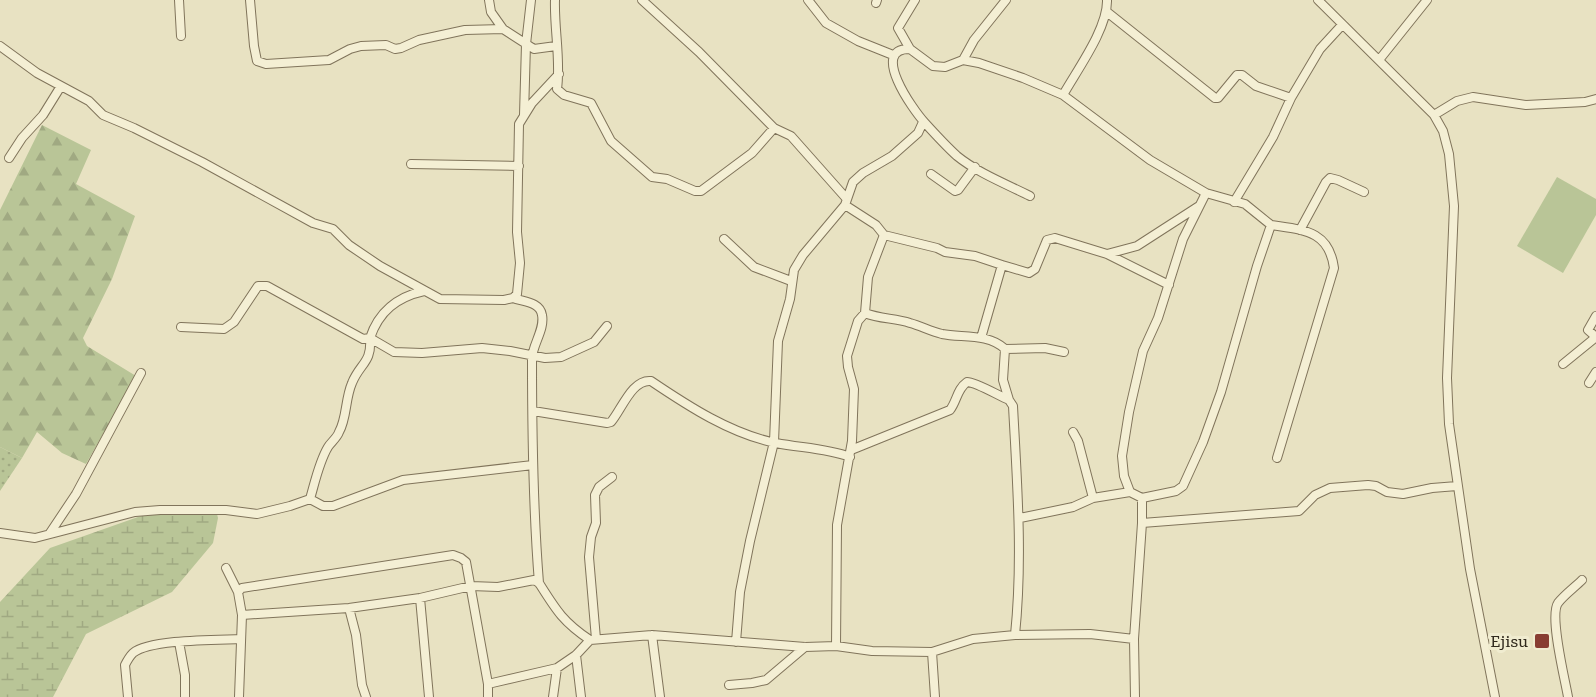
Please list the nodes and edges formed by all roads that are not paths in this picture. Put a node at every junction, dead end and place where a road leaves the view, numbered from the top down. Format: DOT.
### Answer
graph roads {
  1 [pos="179,0"];
  2 [pos="250,0"];
  3 [pos="489,0"];
  4 [pos="531,0"];
  5 [pos="555,0"];
  6 [pos="808,0"];
  7 [pos="915,0"];
  8 [pos="1006,0"];
  9 [pos="1107,0"];
  10 [pos="1318,0"];
  11 [pos="1427,0"];
  12 [pos="648,2"];
  13 [pos="1107,12"];
  14 [pos="1342,25"];
  15 [pos="503,29"];
  16 [pos="181,36"];
  17 [pos="526,44"];
  18 [pos="0,46"];
  19 [pos="556,46"];
  20 [pos="910,49"];
  21 [pos="893,55"];
  22 [pos="963,60"];
  23 [pos="1379,60"];
  24 [pos="559,74"];
  25 [pos="61,86"];
  26 [pos="1063,95"];
  27 [pos="1291,98"];
  28 [pos="1596,99"];
  29 [pos="1434,115"];
  30 [pos="524,117"];
  31 [pos="923,122"];
  32 [pos="774,128"];
  33 [pos="9,158"];
  34 [pos="411,164"];
  35 [pos="519,166"];
  36 [pos="975,167"];
  37 [pos="932,174"];
  38 [pos="1364,192"];
  39 [pos="1206,193"];
  40 [pos="1030,196"];
  41 [pos="845,202"];
  42 [pos="1234,202"];
  43 [pos="1199,207"];
  44 [pos="1271,225"];
  45 [pos="1300,230"];
  46 [pos="884,235"];
  47 [pos="724,239"];
  48 [pos="1107,255"];
  49 [pos="1002,264"];
  50 [pos="791,280"];
  51 [pos="1169,285"];
  52 [pos="424,291"];
  53 [pos="513,298"];
  54 [pos="865,313"];
  55 [pos="1596,316"];
  56 [pos="607,326"];
  57 [pos="181,327"];
  58 [pos="1596,337"];
  59 [pos="370,338"];
  60 [pos="981,338"];
  61 [pos="1005,349"];
  62 [pos="1064,352"];
  63 [pos="532,355"];
  64 [pos="1563,364"];
  65 [pos="1596,372"];
  66 [pos="141,373"];
  67 [pos="1589,383"];
  68 [pos="1009,400"];
  69 [pos="533,411"];
  70 [pos="1073,432"];
  71 [pos="774,442"];
  72 [pos="850,454"];
  73 [pos="1277,458"];
  74 [pos="533,465"];
  75 [pos="612,477"];
  76 [pos="1457,486"];
  77 [pos="1130,492"];
  78 [pos="1093,498"];
  79 [pos="1142,498"];
  80 [pos="310,499"];
  81 [pos="1020,518"];
  82 [pos="1142,523"];
  83 [pos="0,532"];
  84 [pos="50,533"];
  85 [pos="225,568"];
  86 [pos="1582,580"];
  87 [pos="539,584"];
  88 [pos="471,586"];
  89 [pos="238,592"];
  90 [pos="420,598"];
  91 [pos="349,608"];
  92 [pos="242,615"];
  93 [pos="1015,634"];
  94 [pos="651,635"];
  95 [pos="241,639"];
  96 [pos="1134,639"];
  97 [pos="593,640"];
  98 [pos="179,642"];
  99 [pos="736,642"];
  100 [pos="805,646"];
  101 [pos="836,646"];
  102 [pos="932,651"];
  103 [pos="576,655"];
  104 [pos="557,668"];
  105 [pos="488,684"];
  106 [pos="729,685"];
  107 [pos="128,697"];
  108 [pos="185,697"];
  109 [pos="239,697"];
  110 [pos="366,697"];
  111 [pos="429,697"];
  112 [pos="488,697"];
  113 [pos="553,697"];
  114 [pos="581,697"];
  115 [pos="660,697"];
  116 [pos="935,697"];
  117 [pos="1135,697"];
  118 [pos="1494,697"];
  119 [pos="1568,697"];
  1 -- 16 [label="street"];
  2 -- 15 [label="street"];
  3 -- 15 [label="street"];
  4 -- 17 [label="street"];
  5 -- 19 [label="street"];
  6 -- 21 [label="street"];
  7 -- 20 [label="street"];
  8 -- 22 [label="street"];
  9 -- 13 [label="street"];
  10 -- 14 [label="street"];
  11 -- 23 [label="street"];
  12 -- 32 [label="street"];
  13 -- 26 [label="street"];
  13 -- 27 [label="street"];
  14 -- 23 [label="street"];
  14 -- 27 [label="street"];
  15 -- 17 [label="street"];
  17 -- 19 [label="street"];
  17 -- 30 [label="street"];
  18 -- 25 [label="street"];
  19 -- 24 [label="street"];
  20 -- 21 [label="street"];
  20 -- 22 [label="street"];
  21 -- 31 [label="street"];
  22 -- 26 [label="street"];
  23 -- 29 [label="street"];
  24 -- 30 [label="street"];
  24 -- 32 [label="street"];
  25 -- 33 [label="street"];
  25 -- 52 [label="street"];
  26 -- 39 [label="street"];
  27 -- 42 [label="street"];
  28 -- 29 [label="street"];
  29 -- 76 [label="street"];
  30 -- 35 [label="street"];
  31 -- 36 [label="street"];
  31 -- 41 [label="street"];
  32 -- 41 [label="street"];
  34 -- 35 [label="street"];
  35 -- 53 [label="street"];
  36 -- 37 [label="street"];
  36 -- 40 [label="street"];
  38 -- 45 [label="street"];
  39 -- 42 [label="street"];
  39 -- 43 [label="street"];
  41 -- 46 [label="street"];
  41 -- 50 [label="street"];
  42 -- 44 [label="street"];
  43 -- 48 [label="street"];
  43 -- 51 [label="street"];
  44 -- 45 [label="street"];
  44 -- 79 [label="street"];
  45 -- 73 [label="street"];
  46 -- 49 [label="street"];
  46 -- 54 [label="street"];
  47 -- 50 [label="street"];
  48 -- 49 [label="street"];
  48 -- 51 [label="street"];
  49 -- 60 [label="street"];
  50 -- 71 [label="street"];
  51 -- 77 [label="street"];
  52 -- 53 [label="street"];
  52 -- 59 [label="street"];
  53 -- 63 [label="street"];
  54 -- 60 [label="street"];
  54 -- 72 [label="street"];
  55 -- 58 [label="street"];
  56 -- 63 [label="street"];
  57 -- 59 [label="street"];
  58 -- 64 [label="street"];
  59 -- 63 [label="street"];
  59 -- 80 [label="street"];
  60 -- 61 [label="street"];
  61 -- 62 [label="street"];
  61 -- 68 [label="street"];
  63 -- 69 [label="street"];
  65 -- 67 [label="street"];
  66 -- 84 [label="street"];
  68 -- 72 [label="street"];
  68 -- 81 [label="street"];
  69 -- 71 [label="street"];
  69 -- 74 [label="street"];
  70 -- 78 [label="street"];
  71 -- 72 [label="street"];
  71 -- 99 [label="street"];
  72 -- 101 [label="street"];
  74 -- 80 [label="street"];
  74 -- 87 [label="street"];
  75 -- 97 [label="street"];
  76 -- 82 [label="street"];
  76 -- 118 [label="street"];
  77 -- 78 [label="street"];
  77 -- 79 [label="street"];
  78 -- 81 [label="street"];
  79 -- 82 [label="street"];
  80 -- 84 [label="street"];
  81 -- 93 [label="street"];
  82 -- 96 [label="street"];
  83 -- 84 [label="street"];
  85 -- 89 [label="street"];
  86 -- 119 [label="street"];
  87 -- 88 [label="street"];
  87 -- 97 [label="street"];
  88 -- 89 [label="street"];
  88 -- 90 [label="street"];
  88 -- 105 [label="street"];
  89 -- 92 [label="street"];
  90 -- 91 [label="street"];
  90 -- 111 [label="street"];
  91 -- 92 [label="street"];
  91 -- 110 [label="street"];
  92 -- 95 [label="street"];
  93 -- 96 [label="street"];
  93 -- 102 [label="street"];
  94 -- 97 [label="street"];
  94 -- 99 [label="street"];
  94 -- 115 [label="street"];
  95 -- 98 [label="street"];
  95 -- 109 [label="street"];
  96 -- 117 [label="street"];
  97 -- 103 [label="street"];
  98 -- 107 [label="street"];
  98 -- 108 [label="street"];
  99 -- 100 [label="street"];
  100 -- 101 [label="street"];
  100 -- 106 [label="street"];
  101 -- 102 [label="street"];
  102 -- 116 [label="street"];
  103 -- 104 [label="street"];
  103 -- 114 [label="street"];
  104 -- 105 [label="street"];
  104 -- 113 [label="street"];
  105 -- 112 [label="street"];
}
